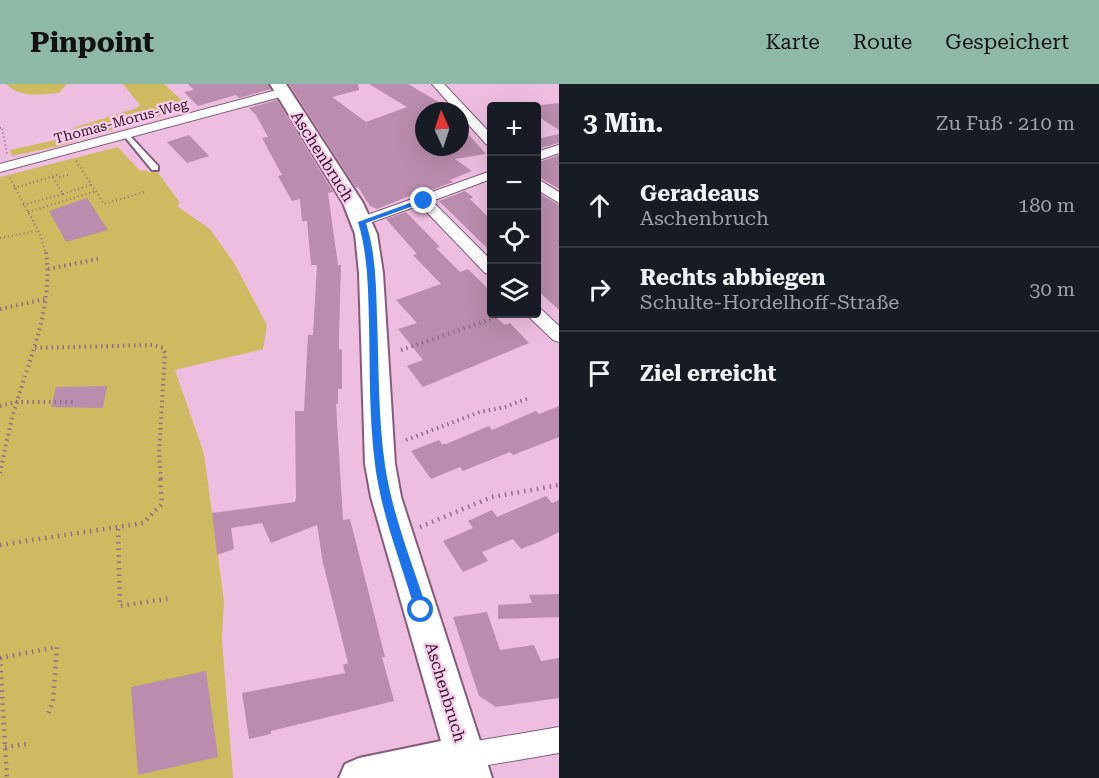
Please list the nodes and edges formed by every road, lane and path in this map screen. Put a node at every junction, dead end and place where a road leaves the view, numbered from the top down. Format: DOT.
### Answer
graph roads {
  1 [pos="438,84"];
  2 [pos="281,88"];
  3 [pos="0,128"];
  4 [pos="127,136"];
  5 [pos="487,136"];
  6 [pos="559,149"];
  7 [pos="70,151"];
  8 [pos="540,156"];
  9 [pos="4,167"];
  10 [pos="155,168"];
  11 [pos="71,174"];
  12 [pos="52,176"];
  13 [pos="487,177"];
  14 [pos="91,184"];
  15 [pos="541,185"];
  16 [pos="14,188"];
  17 [pos="96,191"];
  18 [pos="145,192"];
  19 [pos="63,194"];
  20 [pos="559,198"];
  21 [pos="424,201"];
  22 [pos="24,205"];
  23 [pos="28,212"];
  24 [pos="362,222"];
  25 [pos="36,231"];
  26 [pos="0,238"];
  27 [pos="98,259"];
  28 [pos="487,264"];
  29 [pos="48,269"];
  30 [pos="45,299"];
  31 [pos="0,309"];
  32 [pos="494,318"];
  33 [pos="541,318"];
  34 [pos="559,336"];
  35 [pos="35,348"];
  36 [pos="401,350"];
  37 [pos="529,398"];
  38 [pos="16,402"];
  39 [pos="74,402"];
  40 [pos="0,406"];
  41 [pos="406,440"];
  42 [pos="0,473"];
  43 [pos="559,485"];
  44 [pos="118,529"];
  45 [pos="398,537"];
  46 [pos="0,545"];
  47 [pos="172,598"];
  48 [pos="0,658"];
  49 [pos="48,714"];
  50 [pos="559,740"];
  51 [pos="28,744"];
  52 [pos="5,747"];
  53 [pos="468,767"];
  54 [pos="7,778"];
  55 [pos="359,778"];
  1 -- 5 [label="street"];
  2 -- 4 [label="street, Thomas-Morus-Weg"];
  2 -- 24 [label="street, Aschenbruch"];
  3 -- 9 [label="path"];
  4 -- 7 [label="street, Thomas-Morus-Weg"];
  4 -- 10 [label="lane"];
  6 -- 8 [label="street"];
  7 -- 9 [label="street, Thomas-Morus-Weg"];
  7 -- 14 [label="path"];
  9 -- 16 [label="path"];
  11 -- 12 [label="path"];
  12 -- 16 [label="path"];
  12 -- 19 [label="path"];
  13 -- 21 [label="street"];
  14 -- 17 [label="path"];
  14 -- 19 [label="path"];
  15 -- 20 [label="street"];
  16 -- 22 [label="path"];
  17 -- 18 [label="path"];
  17 -- 23 [label="path"];
  19 -- 22 [label="path"];
  21 -- 24 [label="street"];
  21 -- 28 [label="street"];
  22 -- 23 [label="path"];
  23 -- 25 [label="path"];
  24 -- 45 [label="street, Aschenbruch"];
  25 -- 26 [label="path"];
  25 -- 29 [label="path"];
  27 -- 29 [label="path"];
  29 -- 30 [label="path"];
  30 -- 31 [label="path"];
  30 -- 35 [label="path"];
  32 -- 36 [label="path"];
  33 -- 34 [label="street"];
  35 -- 38 [label="path"];
  35 -- 44 [label="path"];
  37 -- 41 [label="path"];
  38 -- 39 [label="path"];
  38 -- 40 [label="path"];
  38 -- 42 [label="path"];
  43 -- 45 [label="path"];
  44 -- 46 [label="path"];
  44 -- 47 [label="path"];
  45 -- 53 [label="street, Aschenbruch"];
  48 -- 49 [label="path"];
  48 -- 52 [label="path"];
  50 -- 53 [label="street"];
  51 -- 52 [label="path"];
  52 -- 54 [label="path"];
  53 -- 55 [label="street, Aschenbruch"];
}
